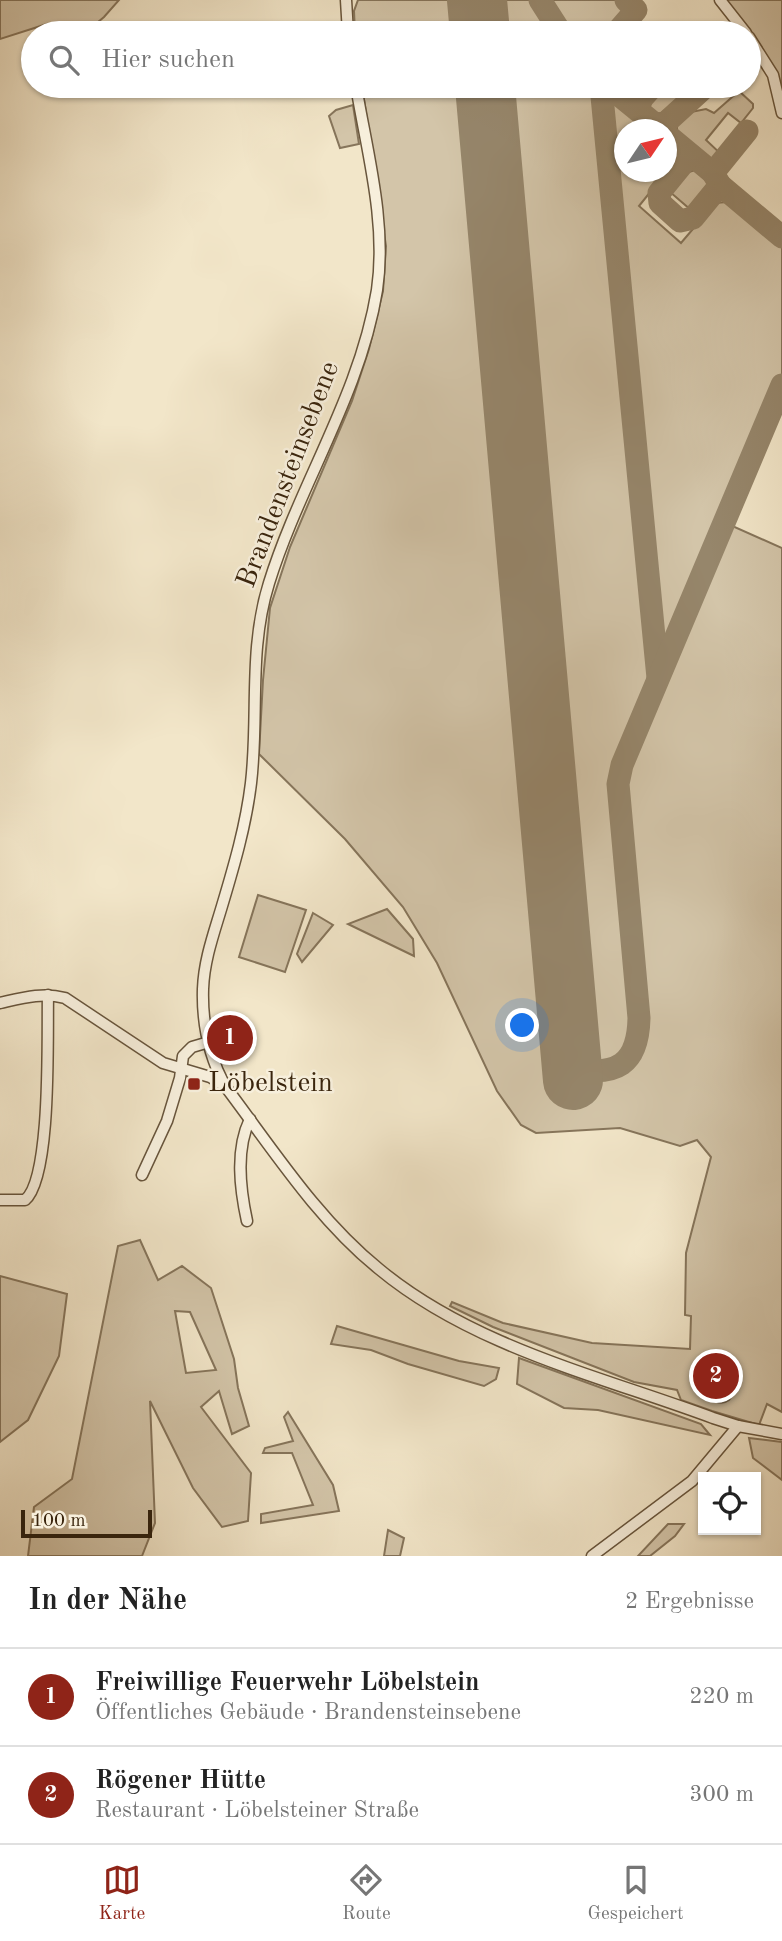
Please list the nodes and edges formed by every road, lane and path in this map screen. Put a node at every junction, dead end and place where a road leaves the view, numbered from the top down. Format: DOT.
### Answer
graph roads {
  1 [pos="346,0"];
  2 [pos="720,0"];
  3 [pos="347,21"];
  4 [pos="736,21"];
  5 [pos="761,57"];
  6 [pos="358,98"];
  7 [pos="782,113"];
  8 [pos="48,995"];
  9 [pos="0,1003"];
  10 [pos="209,1042"];
  11 [pos="181,1069"];
  12 [pos="225,1086"];
  13 [pos="250,1119"];
  14 [pos="142,1175"];
  15 [pos="0,1200"];
  16 [pos="247,1221"];
  17 [pos="738,1426"];
  18 [pos="782,1434"];
  19 [pos="592,1556"];
  1 -- 3 [label="street"];
  2 -- 4 [label="street"];
  5 -- 7 [label="street"];
  6 -- 10 [label="street, Brandensteinsebene"];
  8 -- 9 [label="street"];
  8 -- 11 [label="street"];
  8 -- 15 [label="street"];
  10 -- 11 [label="street"];
  10 -- 12 [label="street, Brandensteinsebene"];
  11 -- 12 [label="street"];
  11 -- 14 [label="street"];
  12 -- 13 [label="street"];
  13 -- 16 [label="street"];
  13 -- 17 [label="street"];
  17 -- 18 [label="street"];
  17 -- 19 [label="street"];
}
